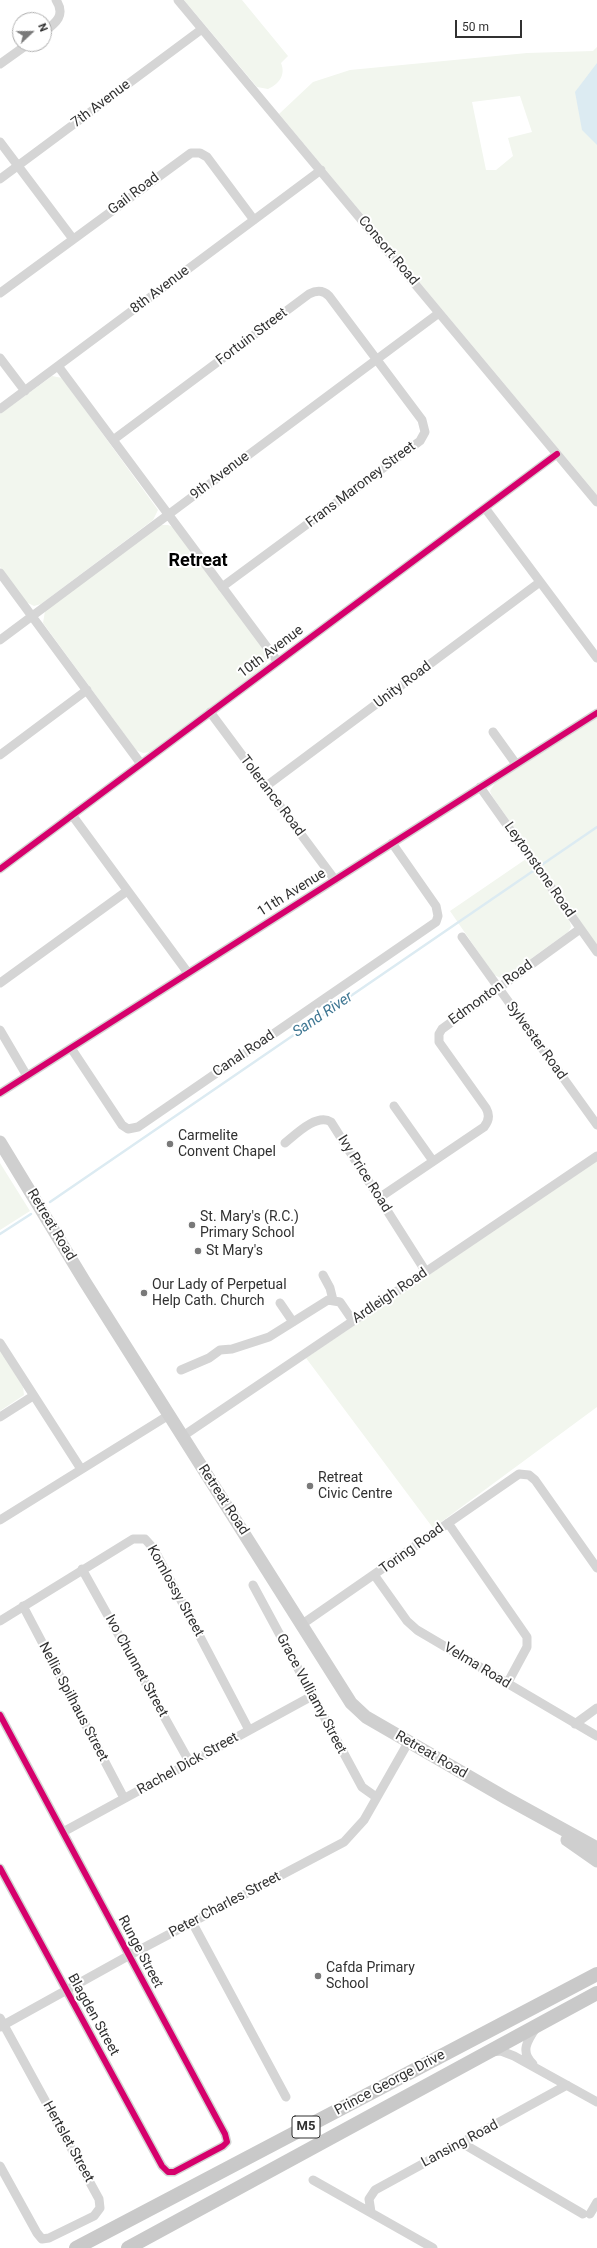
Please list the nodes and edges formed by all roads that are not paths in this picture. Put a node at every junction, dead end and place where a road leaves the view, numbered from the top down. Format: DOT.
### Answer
graph roads {
  1 [pos="56,0"];
  2 [pos="178,0"];
  3 [pos="52,25"];
  4 [pos="202,29"];
  5 [pos="17,52"];
  6 [pos="0,64"];
  7 [pos="0,142"];
  8 [pos="18,166"];
  9 [pos="321,170"];
  10 [pos="0,179"];
  11 [pos="254,220"];
  12 [pos="72,239"];
  13 [pos="0,293"];
  14 [pos="439,313"];
  15 [pos="0,358"];
  16 [pos="376,360"];
  17 [pos="58,366"];
  18 [pos="25,391"];
  19 [pos="0,409"];
  20 [pos="113,440"];
  21 [pos="557,454"];
  22 [pos="597,502"];
  23 [pos="485,508"];
  24 [pos="168,514"];
  25 [pos="0,573"];
  26 [pos="540,582"];
  27 [pos="222,588"];
  28 [pos="32,616"];
  29 [pos="0,640"];
  30 [pos="597,658"];
  31 [pos="278,662"];
  32 [pos="87,690"];
  33 [pos="210,712"];
  34 [pos="597,713"];
  35 [pos="493,732"];
  36 [pos="0,754"];
  37 [pos="141,764"];
  38 [pos="516,764"];
  39 [pos="266,787"];
  40 [pos="480,787"];
  41 [pos="72,815"];
  42 [pos="392,843"];
  43 [pos="0,869"];
  44 [pos="334,880"];
  45 [pos="127,891"];
  46 [pos="580,929"];
  47 [pos="462,937"];
  48 [pos="597,952"];
  49 [pos="188,973"];
  50 [pos="0,983"];
  51 [pos="498,988"];
  52 [pos="0,1030"];
  53 [pos="71,1048"];
  54 [pos="27,1076"];
  55 [pos="0,1093"];
  56 [pos="394,1106"];
  57 [pos="597,1125"];
  58 [pos="0,1142"];
  59 [pos="285,1143"];
  60 [pos="597,1156"];
  61 [pos="433,1161"];
  62 [pos="379,1198"];
  63 [pos="426,1272"];
  64 [pos="323,1275"];
  65 [pos="333,1300"];
  66 [pos="280,1303"];
  67 [pos="354,1321"];
  68 [pos="293,1322"];
  69 [pos="0,1343"];
  70 [pos="181,1370"];
  71 [pos="33,1396"];
  72 [pos="169,1415"];
  73 [pos="0,1417"];
  74 [pos="183,1436"];
  75 [pos="80,1469"];
  76 [pos="0,1520"];
  77 [pos="448,1523"];
  78 [pos="597,1568"];
  79 [pos="82,1569"];
  80 [pos="375,1576"];
  81 [pos="253,1585"];
  82 [pos="23,1606"];
  83 [pos="0,1621"];
  84 [pos="301,1625"];
  85 [pos="507,1684"];
  86 [pos="312,1696"];
  87 [pos="597,1708"];
  88 [pos="0,1715"];
  89 [pos="575,1724"];
  90 [pos="249,1730"];
  91 [pos="597,1736"];
  92 [pos="409,1742"];
  93 [pos="190,1763"];
  94 [pos="376,1797"];
  95 [pos="124,1798"];
  96 [pos="506,1798"];
  97 [pos="63,1832"];
  98 [pos="597,1848"];
  99 [pos="597,1861"];
  100 [pos="0,1868"];
  101 [pos="192,1922"];
  102 [pos="128,1956"];
  103 [pos="597,1969"];
  104 [pos="597,1974"];
  105 [pos="67,1991"];
  106 [pos="597,1993"];
  107 [pos="557,1996"];
  108 [pos="1,2023"];
  109 [pos="537,2026"];
  110 [pos="490,2052"];
  111 [pos="539,2069"];
  112 [pos="567,2085"];
  113 [pos="286,2097"];
  114 [pos="597,2102"];
  115 [pos="462,2143"];
  116 [pos="0,2166"];
  117 [pos="168,2172"];
  118 [pos="313,2180"];
  119 [pos="597,2202"];
  120 [pos="371,2212"];
  121 [pos="76,2248"];
  122 [pos="128,2248"];
  123 [pos="433,2248"];
  1 -- 3 [label="street"];
  2 -- 4 [label="street, Consort Road"];
  4 -- 8 [label="street, 7th Avenue"];
  4 -- 9 [label="street, Consort Road"];
  5 -- 6 [label="street"];
  7 -- 8 [label="street"];
  8 -- 10 [label="street, 7th Avenue"];
  8 -- 12 [label="street"];
  9 -- 11 [label="street, 8th Avenue"];
  9 -- 14 [label="street, Consort Road"];
  11 -- 12 [label="street, Gail Road"];
  11 -- 17 [label="street, 8th Avenue"];
  12 -- 13 [label="street, Gail Road"];
  14 -- 16 [label="street, 9th Avenue"];
  14 -- 21 [label="street, Consort Road"];
  15 -- 18 [label="street"];
  16 -- 20 [label="street, Fortuin Street"];
  16 -- 24 [label="street, 9th Avenue"];
  16 -- 27 [label="street, Frans Maroney Street"];
  17 -- 18 [label="street, 8th Avenue"];
  17 -- 20 [label="street"];
  18 -- 19 [label="street, 8th Avenue"];
  20 -- 24 [label="street"];
  21 -- 22 [label="street, Consort Road"];
  21 -- 23 [label="street, 10th Avenue"];
  23 -- 26 [label="street"];
  23 -- 31 [label="street, 10th Avenue"];
  24 -- 27 [label="street"];
  24 -- 28 [label="street, 9th Avenue"];
  25 -- 28 [label="street"];
  26 -- 30 [label="street"];
  26 -- 39 [label="street, Unity Road"];
  27 -- 31 [label="street"];
  28 -- 29 [label="street, 9th Avenue"];
  28 -- 32 [label="street"];
  31 -- 33 [label="street, 10th Avenue"];
  32 -- 36 [label="street"];
  32 -- 37 [label="street"];
  33 -- 37 [label="street, 10th Avenue"];
  33 -- 39 [label="street, Tolerance Road"];
  34 -- 38 [label="street, 11th Avenue"];
  35 -- 38 [label="street"];
  37 -- 41 [label="street, 10th Avenue"];
  38 -- 40 [label="street, 11th Avenue"];
  39 -- 44 [label="street, Tolerance Road"];
  40 -- 42 [label="street, 11th Avenue"];
  40 -- 46 [label="street, Leytonstone Road"];
  41 -- 43 [label="street, 10th Avenue"];
  41 -- 45 [label="street"];
  42 -- 44 [label="street, 11th Avenue"];
  42 -- 53 [label="street, Canal Road"];
  44 -- 49 [label="street, 11th Avenue"];
  45 -- 49 [label="street"];
  45 -- 50 [label="street"];
  46 -- 48 [label="street, Leytonstone Road"];
  46 -- 51 [label="street, Edmonton Road"];
  47 -- 51 [label="street, Sylvester Road"];
  49 -- 53 [label="street, 11th Avenue"];
  51 -- 57 [label="street, Sylvester Road"];
  51 -- 61 [label="street, Edmonton Road"];
  52 -- 54 [label="street"];
  53 -- 54 [label="street, 11th Avenue"];
  54 -- 55 [label="street, 11th Avenue"];
  56 -- 61 [label="street"];
  58 -- 72 [label="main road, Retreat Road"];
  59 -- 62 [label="street, Ivy Price Road"];
  60 -- 63 [label="street, Ardleigh Road"];
  61 -- 62 [label="street, Edmonton Road"];
  62 -- 63 [label="street, Ivy Price Road"];
  63 -- 67 [label="street, Ardleigh Road"];
  64 -- 65 [label="street"];
  65 -- 67 [label="street"];
  65 -- 68 [label="street"];
  66 -- 68 [label="street"];
  67 -- 74 [label="street, Ardleigh Road"];
  68 -- 70 [label="street"];
  69 -- 71 [label="street"];
  71 -- 73 [label="street"];
  71 -- 75 [label="street"];
  72 -- 74 [label="main road, Retreat Road"];
  72 -- 75 [label="street"];
  74 -- 84 [label="main road, Retreat Road"];
  75 -- 76 [label="street"];
  77 -- 78 [label="street, Toring Road"];
  77 -- 80 [label="street, Toring Road"];
  77 -- 85 [label="street"];
  79 -- 82 [label="street, Komlossy Street"];
  79 -- 90 [label="street, Komlossy Street"];
  79 -- 93 [label="street, Ivo Chunnet Street"];
  80 -- 84 [label="street, Toring Road"];
  80 -- 85 [label="street, Velma Road"];
  81 -- 86 [label="street, Grace Vulliamy Street"];
  82 -- 83 [label="street, Komlossy Street"];
  82 -- 95 [label="street, Nellie Spilhaus Street"];
  84 -- 92 [label="main road, Retreat Road"];
  85 -- 89 [label="street, Velma Road"];
  86 -- 90 [label="street, Rachel Dick Street"];
  86 -- 94 [label="street, Grace Vulliamy Street"];
  87 -- 89 [label="street"];
  88 -- 97 [label="street, Runge Street"];
  89 -- 91 [label="street, Velma Road"];
  90 -- 93 [label="street, Rachel Dick Street"];
  92 -- 94 [label="street, Peter Charles Street"];
  92 -- 96 [label="main road, Retreat Road"];
  93 -- 95 [label="street, Rachel Dick Street"];
  94 -- 101 [label="street, Peter Charles Street"];
  95 -- 97 [label="street, Rachel Dick Street"];
  96 -- 98 [label="main road, Retreat Road"];
  96 -- 99 [label="main road, Retreat Road"];
  97 -- 102 [label="street, Runge Street"];
  100 -- 105 [label="street, Blagden Street"];
  101 -- 102 [label="street, Peter Charles Street"];
  101 -- 113 [label="street"];
  102 -- 105 [label="street, Peter Charles Street"];
  102 -- 117 [label="street, Runge Street"];
  103 -- 107 [label="main road"];
  104 -- 107 [label="main road, Prince George Drive / M5"];
  105 -- 108 [label="street, Peter Charles Street"];
  105 -- 117 [label="street, Blagden Street"];
  106 -- 109 [label="main road, Prince George Drive / M5"];
  107 -- 121 [label="main road, Prince George Drive / M5"];
  108 -- 116 [label="street, Hertslet Street"];
  109 -- 110 [label="main road, Prince George Drive / M5"];
  109 -- 111 [label="street"];
  110 -- 111 [label="street"];
  110 -- 122 [label="main road, Prince George Drive / M5"];
  111 -- 112 [label="street"];
  112 -- 114 [label="street"];
  112 -- 115 [label="street, Lansing Road"];
  115 -- 119 [label="street"];
  115 -- 120 [label="street, Lansing Road"];
  118 -- 120 [label="street"];
  120 -- 123 [label="street"];
}
